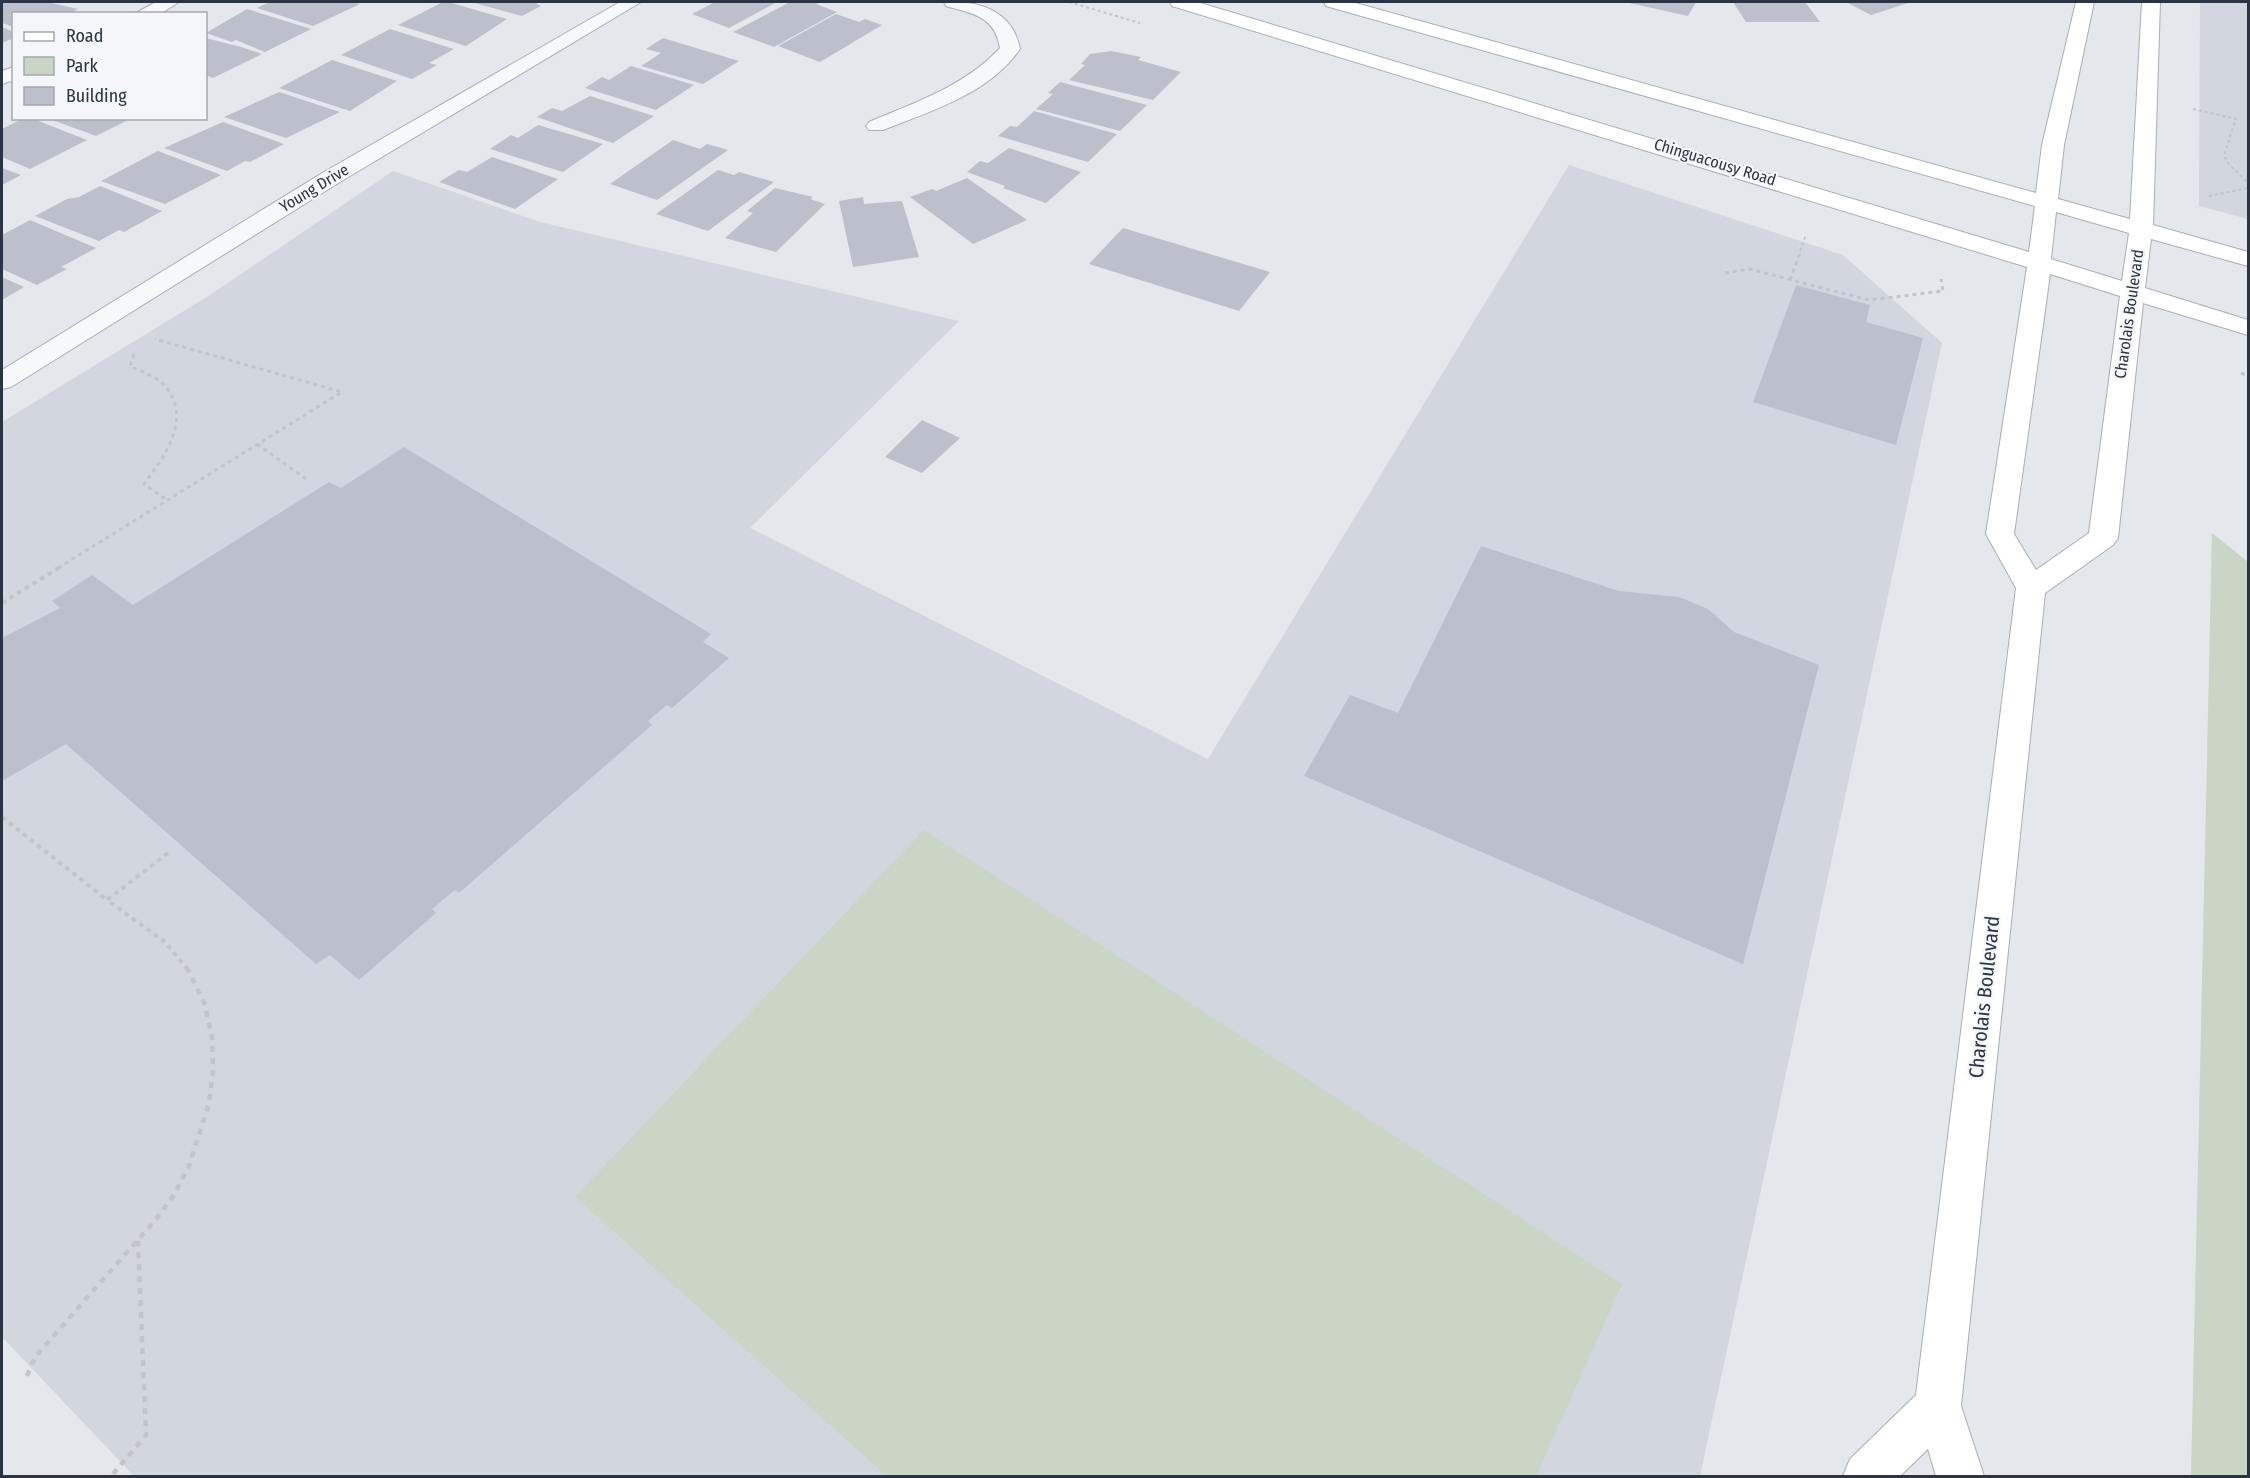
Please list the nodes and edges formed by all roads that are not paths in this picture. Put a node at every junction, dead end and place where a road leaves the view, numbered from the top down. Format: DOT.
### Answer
graph roads {
  1 [pos="170,2"];
  2 [pos="632,2"];
  3 [pos="953,2"];
  4 [pos="1179,2"];
  5 [pos="1333,2"];
  6 [pos="2085,2"];
  7 [pos="2151,2"];
  8 [pos="148,12"];
  9 [pos="876,126"];
  10 [pos="2046,203"];
  11 [pos="2141,229"];
  12 [pos="2248,259"];
  13 [pos="2039,264"];
  14 [pos="2132,294"];
  15 [pos="2248,328"];
  16 [pos="2,381"];
  17 [pos="2031,588"];
  18 [pos="1938,1406"];
  19 [pos="1867,1476"];
  20 [pos="1960,1476"];
  1 -- 8 [label="street"];
  2 -- 16 [label="street, Young Drive"];
  3 -- 9 [label="street"];
  4 -- 13 [label="street, Chinguacousy Road"];
  5 -- 10 [label="street"];
  6 -- 10 [label="street"];
  7 -- 11 [label="street, Charolais Boulevard"];
  10 -- 11 [label="street"];
  10 -- 13 [label="street"];
  11 -- 12 [label="street"];
  11 -- 14 [label="street, Charolais Boulevard"];
  13 -- 14 [label="street, Chinguacousy Road"];
  13 -- 17 [label="street"];
  14 -- 15 [label="street, Chinguacousy Road"];
  14 -- 17 [label="street, Charolais Boulevard"];
  17 -- 18 [label="street, Charolais Boulevard"];
  18 -- 19 [label="street"];
  18 -- 20 [label="street, Charolais Boulevard"];
}
